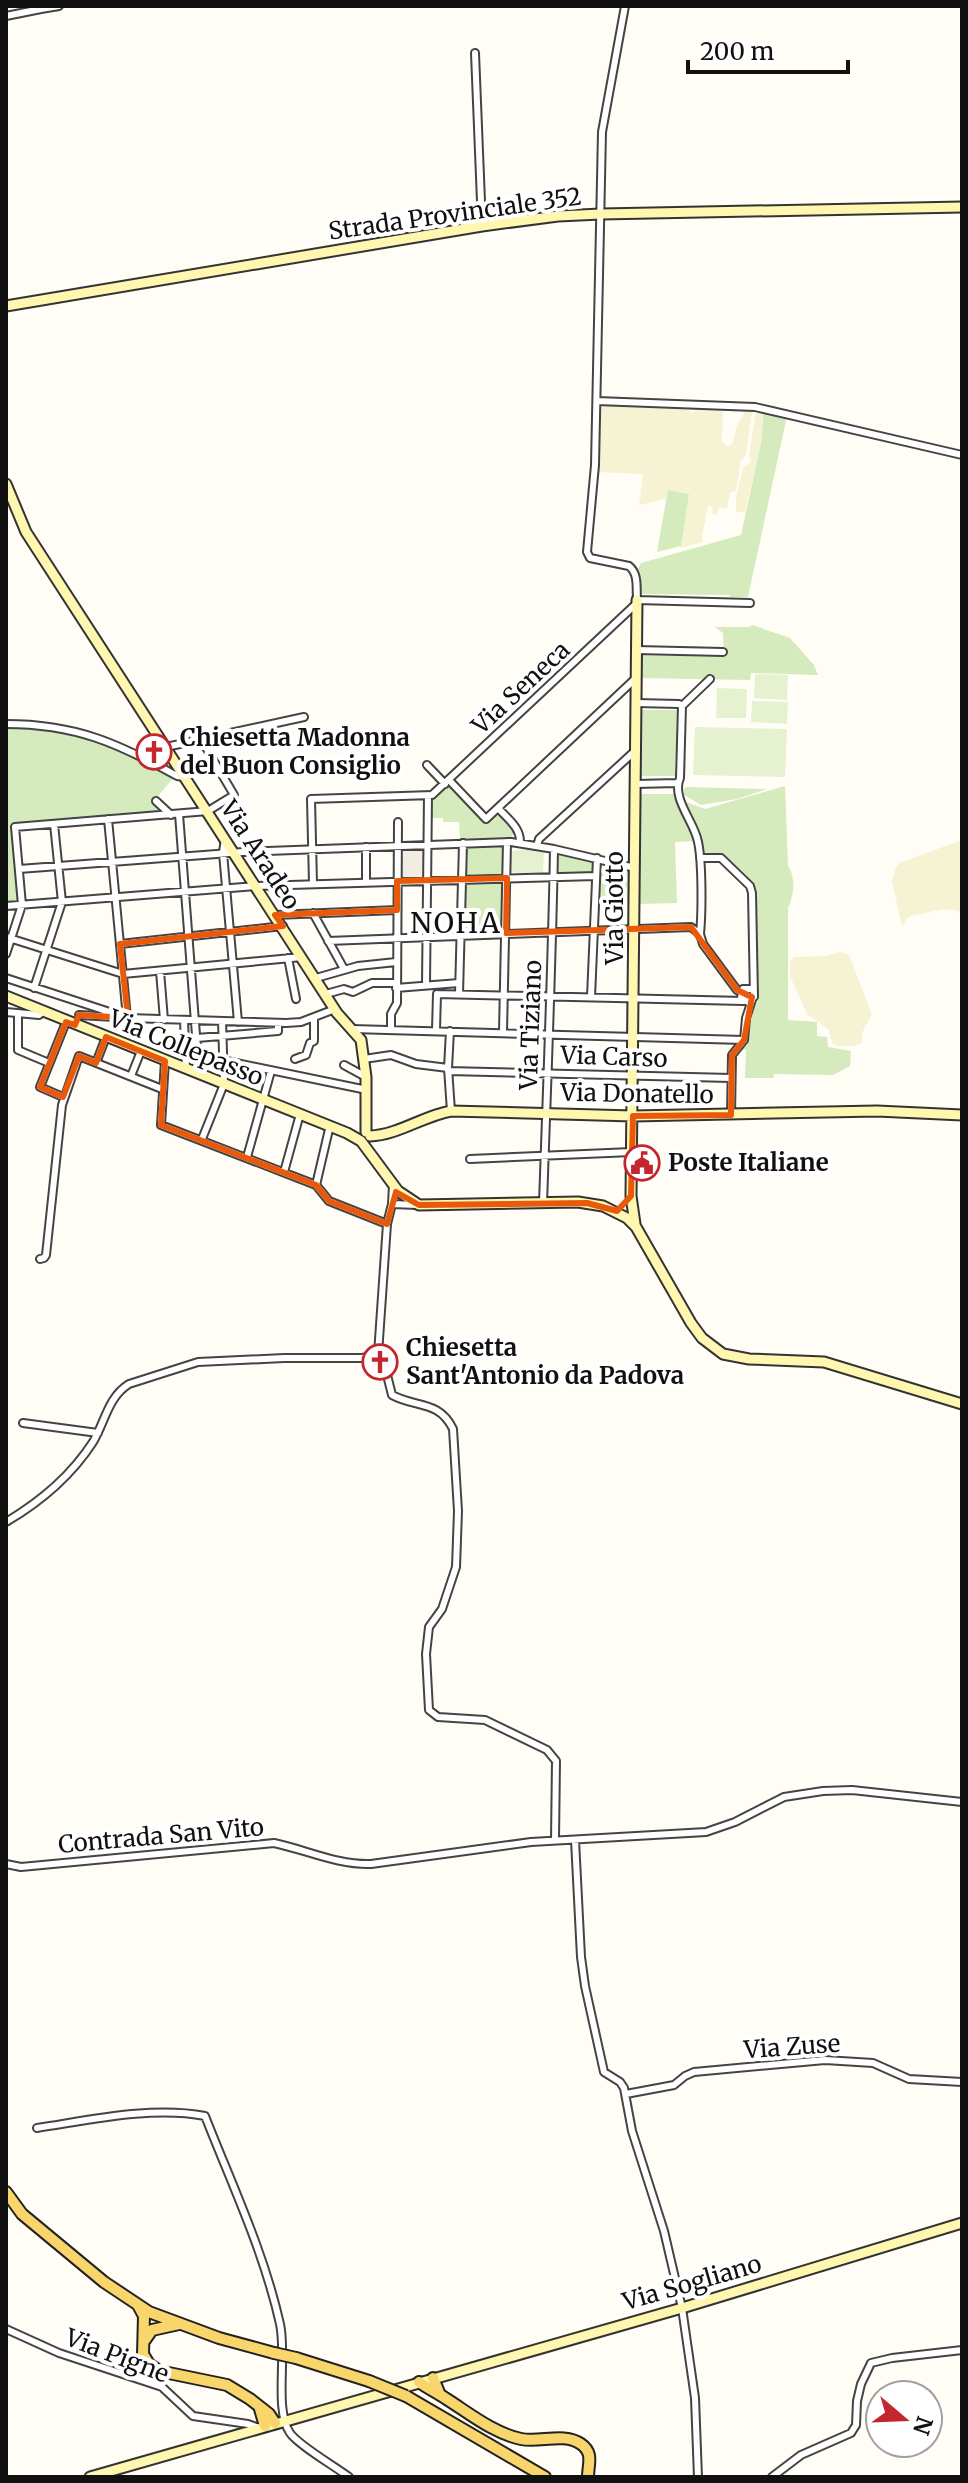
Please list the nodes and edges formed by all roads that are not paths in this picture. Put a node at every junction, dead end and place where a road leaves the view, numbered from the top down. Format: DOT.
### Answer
graph roads {
  1 [pos="59,6"];
  2 [pos="625,6"];
  3 [pos="40,8"];
  4 [pos="6,16"];
  5 [pos="475,53"];
  6 [pos="962,207"];
  7 [pos="601,214"];
  8 [pos="482,226"];
  9 [pos="6,306"];
  10 [pos="597,401"];
  11 [pos="962,455"];
  12 [pos="6,484"];
  13 [pos="637,602"];
  14 [pos="750,603"];
  15 [pos="636,650"];
  16 [pos="723,652"];
  17 [pos="636,678"];
  18 [pos="710,679"];
  19 [pos="636,703"];
  20 [pos="682,706"];
  21 [pos="304,717"];
  22 [pos="6,724"];
  23 [pos="201,739"];
  24 [pos="166,747"];
  25 [pos="636,750"];
  26 [pos="427,765"];
  27 [pos="185,777"];
  28 [pos="447,782"];
  29 [pos="677,783"];
  30 [pos="636,784"];
  31 [pos="428,795"];
  32 [pos="156,801"];
  33 [pos="498,808"];
  34 [pos="208,811"];
  35 [pos="175,814"];
  36 [pos="108,819"];
  37 [pos="398,822"];
  38 [pos="54,824"];
  39 [pos="225,838"];
  40 [pos="507,842"];
  41 [pos="463,843"];
  42 [pos="520,843"];
  43 [pos="427,844"];
  44 [pos="398,845"];
  45 [pos="537,846"];
  46 [pos="366,847"];
  47 [pos="313,849"];
  48 [pos="554,849"];
  49 [pos="223,853"];
  50 [pos="235,853"];
  51 [pos="181,856"];
  52 [pos="597,858"];
  53 [pos="700,858"];
  54 [pos="112,861"];
  55 [pos="58,866"];
  56 [pos="635,868"];
  57 [pos="19,869"];
  58 [pos="596,876"];
  59 [pos="553,877"];
  60 [pos="507,878"];
  61 [pos="463,879"];
  62 [pos="397,881"];
  63 [pos="427,881"];
  64 [pos="366,882"];
  65 [pos="313,884"];
  66 [pos="256,886"];
  67 [pos="226,889"];
  68 [pos="183,892"];
  69 [pos="115,897"];
  70 [pos="62,902"];
  71 [pos="22,905"];
  72 [pos="6,906"];
  73 [pos="397,910"];
  74 [pos="313,913"];
  75 [pos="275,915"];
  76 [pos="283,926"];
  77 [pos="634,928"];
  78 [pos="595,930"];
  79 [pos="553,931"];
  80 [pos="230,933"];
  81 [pos="506,933"];
  82 [pos="700,934"];
  83 [pos="462,935"];
  84 [pos="188,937"];
  85 [pos="426,937"];
  86 [pos="8,938"];
  87 [pos="396,939"];
  88 [pos="328,941"];
  89 [pos="120,944"];
  90 [pos="46,950"];
  91 [pos="6,954"];
  92 [pos="302,957"];
  93 [pos="288,958"];
  94 [pos="396,962"];
  95 [pos="233,964"];
  96 [pos="190,968"];
  97 [pos="344,969"];
  98 [pos="160,971"];
  99 [pos="123,974"];
  100 [pos="6,978"];
  101 [pos="316,978"];
  102 [pos="459,983"];
  103 [pos="438,984"];
  104 [pos="426,985"];
  105 [pos="396,986"];
  106 [pos="34,988"];
  107 [pos="752,989"];
  108 [pos="741,992"];
  109 [pos="326,994"];
  110 [pos="437,994"];
  111 [pos="459,994"];
  112 [pos="504,995"];
  113 [pos="6,996"];
  114 [pos="549,996"];
  115 [pos="591,997"];
  116 [pos="296,999"];
  117 [pos="635,999"];
  118 [pos="748,1000"];
  119 [pos="84,1005"];
  120 [pos="335,1009"];
  121 [pos="44,1011"];
  122 [pos="6,1012"];
  123 [pos="18,1014"];
  124 [pos="314,1017"];
  125 [pos="128,1018"];
  126 [pos="164,1020"];
  127 [pos="184,1020"];
  128 [pos="196,1020"];
  129 [pos="74,1021"];
  130 [pos="222,1021"];
  131 [pos="238,1022"];
  132 [pos="278,1023"];
  133 [pos="349,1029"];
  134 [pos="391,1029"];
  135 [pos="436,1030"];
  136 [pos="450,1031"];
  137 [pos="503,1032"];
  138 [pos="549,1034"];
  139 [pos="223,1035"];
  140 [pos="634,1035"];
  141 [pos="106,1037"];
  142 [pos="197,1038"];
  143 [pos="744,1040"];
  144 [pos="141,1051"];
  145 [pos="198,1055"];
  146 [pos="295,1059"];
  147 [pos="364,1059"];
  148 [pos="223,1060"];
  149 [pos="165,1061"];
  150 [pos="49,1063"];
  151 [pos="96,1063"];
  152 [pos="344,1065"];
  153 [pos="186,1069"];
  154 [pos="448,1069"];
  155 [pos="271,1071"];
  156 [pos="547,1073"];
  157 [pos="199,1074"];
  158 [pos="634,1075"];
  159 [pos="131,1076"];
  160 [pos="366,1077"];
  161 [pos="731,1078"];
  162 [pos="224,1084"];
  163 [pos="162,1089"];
  164 [pos="367,1090"];
  165 [pos="63,1097"];
  166 [pos="263,1100"];
  167 [pos="451,1111"];
  168 [pos="546,1113"];
  169 [pos="300,1114"];
  170 [pos="731,1115"];
  171 [pos="962,1115"];
  172 [pos="633,1116"];
  173 [pos="330,1125"];
  174 [pos="363,1137"];
  175 [pos="202,1139"];
  176 [pos="632,1152"];
  177 [pos="545,1156"];
  178 [pos="247,1157"];
  179 [pos="470,1159"];
  180 [pos="284,1172"];
  181 [pos="316,1185"];
  182 [pos="393,1185"];
  183 [pos="631,1196"];
  184 [pos="392,1204"];
  185 [pos="543,1204"];
  186 [pos="419,1205"];
  187 [pos="617,1211"];
  188 [pos="387,1224"];
  189 [pos="636,1227"];
  190 [pos="40,1259"];
  191 [pos="378,1354"];
  192 [pos="962,1404"];
  193 [pos="23,1423"];
  194 [pos="98,1433"];
  195 [pos="6,1522"];
  196 [pos="962,1802"];
  197 [pos="555,1840"];
  198 [pos="575,1840"];
  199 [pos="6,1864"];
  200 [pos="962,2082"];
  201 [pos="626,2094"];
  202 [pos="37,2128"];
  203 [pos="6,2192"];
  204 [pos="962,2223"];
  205 [pos="137,2303"];
  206 [pos="682,2308"];
  207 [pos="179,2324"];
  208 [pos="6,2329"];
  209 [pos="144,2342"];
  210 [pos="962,2350"];
  211 [pos="433,2378"];
  212 [pos="419,2382"];
  213 [pos="440,2395"];
  214 [pos="271,2424"];
  215 [pos="586,2475"];
  216 [pos="90,2477"];
  217 [pos="349,2477"];
  218 [pos="545,2477"];
  219 [pos="698,2477"];
  220 [pos="772,2477"];
  1 -- 3 [label="street"];
  2 -- 7 [label="street"];
  3 -- 4 [label="street"];
  5 -- 8 [label="street"];
  6 -- 7 [label="street, Strada Provinciale 352"];
  7 -- 8 [label="street, Strada Provinciale 352"];
  7 -- 10 [label="street"];
  8 -- 9 [label="street, Strada Provinciale 352"];
  10 -- 11 [label="street"];
  10 -- 13 [label="street"];
  12 -- 24 [label="street, Via Aradeo"];
  13 -- 14 [label="street"];
  13 -- 15 [label="street, Via Giotto"];
  13 -- 28 [label="street, Via Seneca"];
  15 -- 16 [label="street"];
  15 -- 17 [label="street, Via Giotto"];
  17 -- 19 [label="street, Via Giotto"];
  17 -- 33 [label="street"];
  18 -- 20 [label="street"];
  19 -- 20 [label="street"];
  19 -- 25 [label="street, Via Giotto"];
  20 -- 29 [label="street"];
  21 -- 23 [label="street"];
  22 -- 27 [label="street"];
  23 -- 24 [label="street"];
  23 -- 34 [label="street"];
  24 -- 27 [label="street, Via Aradeo"];
  25 -- 30 [label="street, Via Giotto"];
  25 -- 45 [label="street"];
  26 -- 28 [label="street"];
  27 -- 34 [label="street, Via Aradeo"];
  28 -- 31 [label="street, Via Seneca"];
  28 -- 33 [label="street"];
  29 -- 30 [label="street"];
  29 -- 53 [label="street"];
  30 -- 56 [label="street, Via Giotto"];
  31 -- 43 [label="street"];
  31 -- 47 [label="street"];
  32 -- 35 [label="street"];
  33 -- 42 [label="street"];
  34 -- 35 [label="street"];
  34 -- 39 [label="street, Via Aradeo"];
  35 -- 36 [label="street"];
  35 -- 51 [label="street"];
  36 -- 38 [label="street"];
  36 -- 54 [label="street"];
  37 -- 44 [label="street"];
  38 -- 55 [label="street"];
  38 -- 57 [label="street"];
  39 -- 49 [label="street"];
  39 -- 50 [label="street, Via Aradeo"];
  40 -- 41 [label="street"];
  40 -- 42 [label="street"];
  40 -- 60 [label="street"];
  41 -- 43 [label="street"];
  41 -- 61 [label="street"];
  42 -- 45 [label="street"];
  43 -- 44 [label="street"];
  43 -- 63 [label="street"];
  44 -- 46 [label="street"];
  44 -- 62 [label="street"];
  45 -- 48 [label="street"];
  46 -- 47 [label="street"];
  46 -- 64 [label="street"];
  47 -- 50 [label="street"];
  47 -- 65 [label="street"];
  48 -- 52 [label="street"];
  48 -- 59 [label="street, Via Tiziano"];
  49 -- 50 [label="street"];
  49 -- 51 [label="street"];
  49 -- 67 [label="street"];
  50 -- 66 [label="street, Via Aradeo"];
  51 -- 54 [label="street"];
  51 -- 68 [label="street"];
  52 -- 56 [label="street"];
  52 -- 58 [label="street"];
  53 -- 82 [label="street"];
  53 -- 107 [label="street"];
  54 -- 55 [label="street"];
  54 -- 69 [label="street"];
  55 -- 57 [label="street"];
  55 -- 70 [label="street"];
  56 -- 77 [label="street, Via Giotto"];
  57 -- 71 [label="street"];
  58 -- 59 [label="street"];
  58 -- 78 [label="street"];
  59 -- 60 [label="street"];
  59 -- 79 [label="street, Via Tiziano"];
  60 -- 61 [label="street"];
  60 -- 81 [label="street"];
  61 -- 63 [label="street"];
  61 -- 83 [label="street"];
  62 -- 63 [label="street"];
  62 -- 64 [label="street"];
  62 -- 73 [label="street"];
  63 -- 85 [label="street"];
  64 -- 65 [label="street"];
  65 -- 66 [label="street"];
  66 -- 67 [label="street"];
  66 -- 75 [label="street, Via Aradeo"];
  67 -- 68 [label="street"];
  67 -- 80 [label="street"];
  68 -- 69 [label="street"];
  68 -- 84 [label="street"];
  69 -- 70 [label="street"];
  69 -- 89 [label="street"];
  70 -- 71 [label="street"];
  70 -- 90 [label="street"];
  71 -- 72 [label="street"];
  71 -- 86 [label="street"];
  73 -- 74 [label="street"];
  73 -- 87 [label="street"];
  74 -- 75 [label="street"];
  74 -- 88 [label="street"];
  75 -- 76 [label="street, Via Aradeo"];
  76 -- 80 [label="street"];
  76 -- 92 [label="street, Via Aradeo"];
  77 -- 78 [label="street"];
  77 -- 82 [label="street"];
  77 -- 117 [label="street, Via Giotto"];
  78 -- 79 [label="street"];
  78 -- 115 [label="street"];
  79 -- 81 [label="street"];
  79 -- 114 [label="street, Via Tiziano"];
  80 -- 84 [label="street"];
  80 -- 95 [label="street"];
  81 -- 83 [label="street"];
  81 -- 112 [label="street"];
  82 -- 108 [label="street"];
  83 -- 85 [label="street"];
  83 -- 102 [label="street"];
  84 -- 89 [label="street"];
  84 -- 96 [label="street"];
  85 -- 87 [label="street"];
  85 -- 104 [label="street"];
  86 -- 90 [label="street"];
  86 -- 91 [label="street"];
  87 -- 88 [label="street"];
  87 -- 94 [label="street"];
  88 -- 97 [label="street"];
  89 -- 99 [label="street"];
  90 -- 99 [label="street"];
  90 -- 106 [label="street"];
  92 -- 93 [label="street"];
  92 -- 101 [label="street, Via Aradeo"];
  93 -- 95 [label="street"];
  93 -- 116 [label="street"];
  94 -- 97 [label="street"];
  94 -- 105 [label="street"];
  95 -- 96 [label="street"];
  95 -- 131 [label="street"];
  96 -- 98 [label="street"];
  96 -- 128 [label="street"];
  97 -- 101 [label="street"];
  98 -- 99 [label="street"];
  98 -- 126 [label="street"];
  99 -- 125 [label="street"];
  100 -- 106 [label="street"];
  101 -- 109 [label="street, Via Aradeo"];
  102 -- 103 [label="street"];
  102 -- 111 [label="street"];
  103 -- 104 [label="street"];
  103 -- 110 [label="street"];
  104 -- 105 [label="street"];
  105 -- 109 [label="street"];
  105 -- 134 [label="street"];
  106 -- 119 [label="street"];
  107 -- 108 [label="street"];
  107 -- 118 [label="street"];
  108 -- 118 [label="street"];
  109 -- 120 [label="street, Via Aradeo"];
  110 -- 111 [label="street"];
  110 -- 135 [label="street"];
  111 -- 112 [label="street"];
  112 -- 114 [label="street"];
  112 -- 137 [label="street"];
  113 -- 121 [label="street, Via Collepasso"];
  114 -- 115 [label="street"];
  114 -- 138 [label="street, Via Tiziano"];
  115 -- 117 [label="street"];
  117 -- 118 [label="street"];
  117 -- 140 [label="street, Via Giotto"];
  118 -- 143 [label="street"];
  119 -- 125 [label="street"];
  119 -- 129 [label="street"];
  120 -- 124 [label="street"];
  120 -- 133 [label="street, Via Aradeo"];
  121 -- 123 [label="street"];
  121 -- 129 [label="street, Via Collepasso"];
  122 -- 123 [label="street"];
  123 -- 150 [label="street"];
  124 -- 132 [label="street"];
  124 -- 146 [label="street"];
  125 -- 126 [label="street"];
  125 -- 129 [label="street"];
  126 -- 127 [label="street"];
  127 -- 128 [label="street"];
  127 -- 153 [label="street"];
  128 -- 130 [label="street"];
  128 -- 142 [label="street"];
  129 -- 141 [label="street, Via Collepasso"];
  129 -- 150 [label="street"];
  130 -- 131 [label="street"];
  130 -- 139 [label="street"];
  131 -- 132 [label="street"];
  132 -- 139 [label="street"];
  133 -- 134 [label="street"];
  133 -- 147 [label="street, Via Aradeo"];
  134 -- 135 [label="street"];
  135 -- 136 [label="street"];
  136 -- 137 [label="street"];
  136 -- 154 [label="street"];
  137 -- 138 [label="street"];
  138 -- 140 [label="street"];
  138 -- 156 [label="street, Via Tiziano"];
  139 -- 142 [label="street"];
  139 -- 148 [label="street"];
  140 -- 143 [label="street"];
  140 -- 158 [label="street, Via Giotto"];
  141 -- 144 [label="street, Via Collepasso"];
  141 -- 151 [label="street"];
  142 -- 145 [label="street"];
  143 -- 161 [label="street"];
  144 -- 149 [label="street, Via Collepasso"];
  144 -- 159 [label="street"];
  145 -- 148 [label="street"];
  145 -- 157 [label="street"];
  147 -- 154 [label="street, Via Carso"];
  147 -- 160 [label="street"];
  148 -- 155 [label="street"];
  148 -- 162 [label="street"];
  149 -- 153 [label="street, Via Collepasso"];
  149 -- 163 [label="street"];
  150 -- 165 [label="street"];
  151 -- 159 [label="street"];
  151 -- 165 [label="street"];
  152 -- 160 [label="street"];
  153 -- 157 [label="street, Via Collepasso"];
  154 -- 156 [label="street, Via Carso"];
  154 -- 167 [label="street"];
  155 -- 164 [label="street"];
  155 -- 166 [label="street"];
  156 -- 158 [label="street, Via Carso"];
  156 -- 168 [label="street, Via Tiziano"];
  157 -- 162 [label="street, Via Collepasso"];
  158 -- 161 [label="street, Via Carso"];
  158 -- 172 [label="street, Via Giotto"];
  159 -- 163 [label="street"];
  160 -- 164 [label="street"];
  161 -- 170 [label="street"];
  162 -- 166 [label="street, Via Collepasso"];
  162 -- 175 [label="street"];
  163 -- 175 [label="street"];
  164 -- 174 [label="street"];
  165 -- 190 [label="street"];
  166 -- 169 [label="street, Via Collepasso"];
  166 -- 178 [label="street"];
  167 -- 168 [label="street, Via Donatello"];
  167 -- 174 [label="street, Via Donatello"];
  168 -- 172 [label="street, Via Donatello"];
  168 -- 177 [label="street, Via Tiziano"];
  169 -- 173 [label="street, Via Collepasso"];
  169 -- 180 [label="street"];
  170 -- 171 [label="street, Via Donatello"];
  170 -- 172 [label="street, Via Donatello"];
  172 -- 176 [label="street, Via Giotto"];
  173 -- 174 [label="street, Via Collepasso"];
  173 -- 181 [label="street"];
  174 -- 182 [label="street"];
  175 -- 178 [label="street"];
  176 -- 177 [label="street"];
  176 -- 183 [label="street, Via Giotto"];
  177 -- 179 [label="street"];
  177 -- 185 [label="street, Via Tiziano"];
  178 -- 180 [label="street"];
  180 -- 181 [label="street"];
  181 -- 188 [label="street"];
  182 -- 184 [label="street"];
  182 -- 186 [label="street"];
  183 -- 187 [label="street"];
  183 -- 189 [label="street, Via Giotto"];
  184 -- 186 [label="street"];
  184 -- 188 [label="street"];
  185 -- 186 [label="street"];
  185 -- 187 [label="street"];
  187 -- 189 [label="street"];
  188 -- 191 [label="street"];
  189 -- 192 [label="street"];
  191 -- 194 [label="street"];
  191 -- 197 [label="street"];
  193 -- 194 [label="street"];
  194 -- 195 [label="street"];
  196 -- 198 [label="street, Contrada San Vito"];
  197 -- 198 [label="street, Contrada San Vito"];
  197 -- 199 [label="street, Contrada San Vito"];
  198 -- 201 [label="street"];
  200 -- 201 [label="street, Via Zuse"];
  201 -- 206 [label="street"];
  202 -- 214 [label="street"];
  203 -- 205 [label="main road"];
  204 -- 206 [label="street, Via Sogliano"];
  205 -- 207 [label="main road"];
  205 -- 209 [label="main road"];
  206 -- 211 [label="street, Via Sogliano"];
  206 -- 219 [label="street"];
  207 -- 209 [label="main road"];
  207 -- 218 [label="main road, bridge"];
  208 -- 214 [label="street, Via Pigne"];
  209 -- 214 [label="main road"];
  210 -- 220 [label="street"];
  211 -- 212 [label="street, Via Sogliano"];
  211 -- 213 [label="main road"];
  212 -- 213 [label="main road"];
  212 -- 214 [label="street, Via Sogliano"];
  213 -- 215 [label="main road"];
  214 -- 216 [label="street, Via Sogliano"];
  214 -- 217 [label="street"];
}
